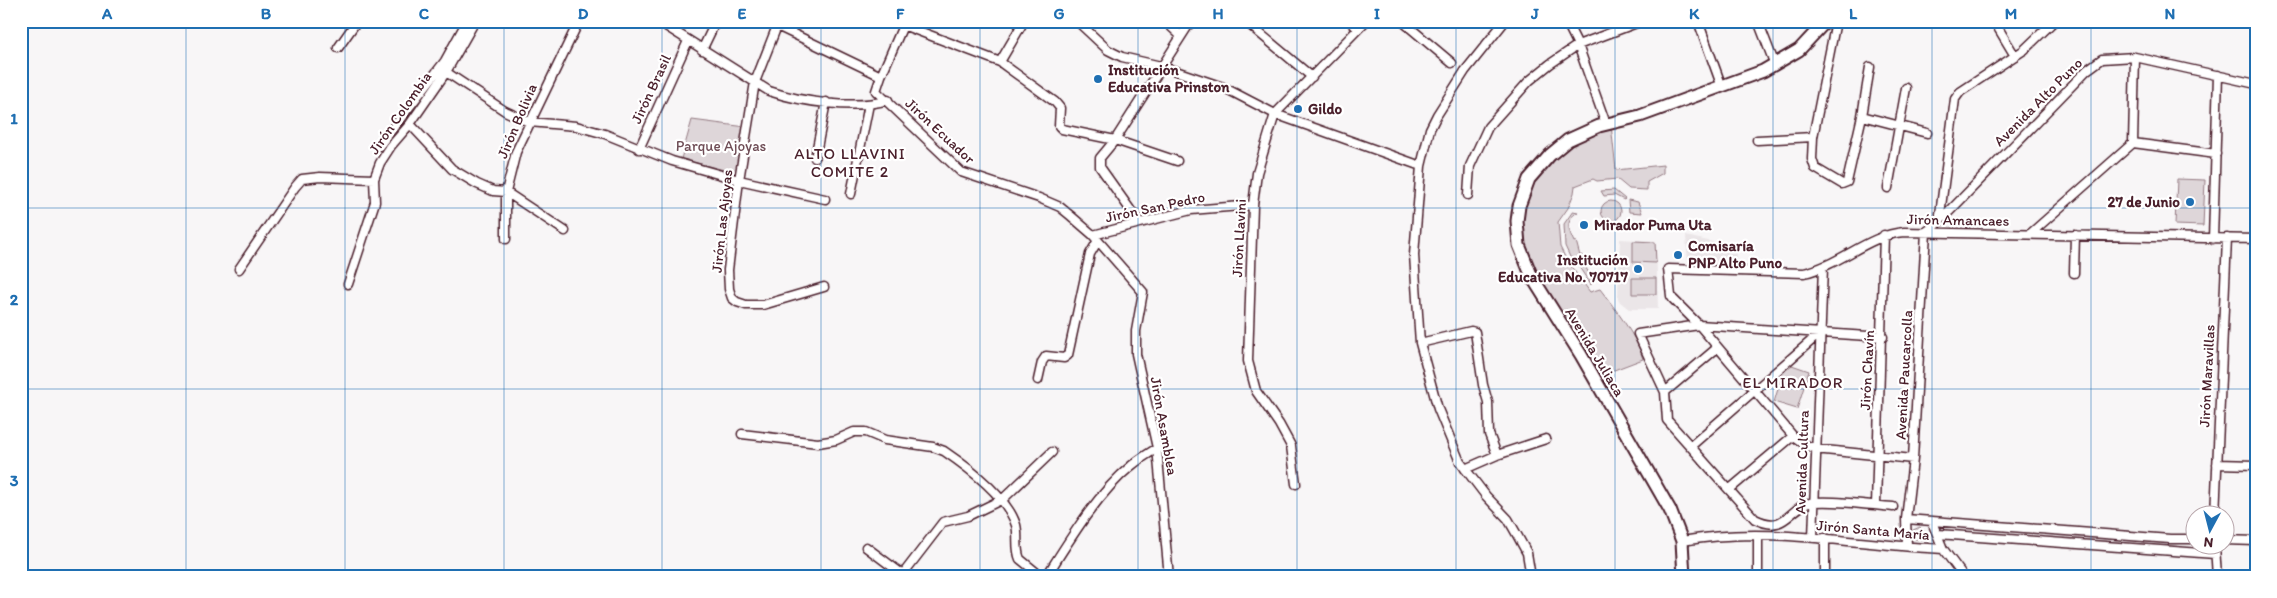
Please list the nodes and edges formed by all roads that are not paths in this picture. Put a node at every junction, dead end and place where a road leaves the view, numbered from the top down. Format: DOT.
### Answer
graph roads {
  1 [pos="356,21"];
  2 [pos="466,21"];
  3 [pos="475,21"];
  4 [pos="579,21"];
  5 [pos="658,21"];
  6 [pos="716,21"];
  7 [pos="1024,21"];
  8 [pos="1078,21"];
  9 [pos="1165,21"];
  10 [pos="1191,21"];
  11 [pos="1245,21"];
  12 [pos="1350,21"];
  13 [pos="1366,21"];
  14 [pos="1402,21"];
  15 [pos="1505,21"];
  16 [pos="1566,21"];
  17 [pos="1642,21"];
  18 [pos="1698,21"];
  19 [pos="1758,21"];
  20 [pos="1826,21"];
  21 [pos="1836,21"];
  22 [pos="1994,21"];
  23 [pos="2054,21"];
  24 [pos="904,23"];
  25 [pos="776,24"];
  26 [pos="1358,29"];
  27 [pos="1181,36"];
  28 [pos="688,41"];
  29 [pos="1578,45"];
  30 [pos="338,48"];
  31 [pos="702,50"];
  32 [pos="2015,56"];
  33 [pos="2135,57"];
  34 [pos="1000,62"];
  35 [pos="1452,63"];
  36 [pos="1775,65"];
  37 [pos="1161,66"];
  38 [pos="1870,67"];
  39 [pos="446,72"];
  40 [pos="2218,75"];
  41 [pos="881,76"];
  42 [pos="1312,77"];
  43 [pos="754,82"];
  44 [pos="2256,84"];
  45 [pos="1722,87"];
  46 [pos="1906,88"];
  47 [pos="888,100"];
  48 [pos="826,102"];
  49 [pos="869,104"];
  50 [pos="1276,114"];
  51 [pos="1862,116"];
  52 [pos="529,122"];
  53 [pos="410,124"];
  54 [pos="1606,124"];
  55 [pos="1901,126"];
  56 [pos="1927,133"];
  57 [pos="1813,136"];
  58 [pos="1115,140"];
  59 [pos="1758,140"];
  60 [pos="2133,143"];
  61 [pos="379,146"];
  62 [pos="639,149"];
  63 [pos="2216,154"];
  64 [pos="815,158"];
  65 [pos="1177,161"];
  66 [pos="1421,166"];
  67 [pos="374,179"];
  68 [pos="739,180"];
  69 [pos="1888,188"];
  70 [pos="506,192"];
  71 [pos="852,194"];
  72 [pos="1468,195"];
  73 [pos="825,199"];
  74 [pos="1253,205"];
  75 [pos="1139,222"];
  76 [pos="1939,222"];
  77 [pos="565,231"];
  78 [pos="1926,232"];
  79 [pos="2030,234"];
  80 [pos="1884,235"];
  81 [pos="2075,235"];
  82 [pos="1095,238"];
  83 [pos="2227,238"];
  84 [pos="506,239"];
  85 [pos="2213,239"];
  86 [pos="2256,239"];
  87 [pos="1823,267"];
  88 [pos="239,269"];
  89 [pos="2074,273"];
  90 [pos="1137,282"];
  91 [pos="348,284"];
  92 [pos="824,287"];
  93 [pos="1699,325"];
  94 [pos="1821,334"];
  95 [pos="1883,336"];
  96 [pos="1420,343"];
  97 [pos="1717,348"];
  98 [pos="1038,380"];
  99 [pos="1753,390"];
  100 [pos="1666,392"];
  101 [pos="742,434"];
  102 [pos="1793,436"];
  103 [pos="1546,439"];
  104 [pos="1692,445"];
  105 [pos="1157,448"];
  106 [pos="1815,449"];
  107 [pos="1052,452"];
  108 [pos="1498,455"];
  109 [pos="1876,455"];
  110 [pos="1913,459"];
  111 [pos="2216,464"];
  112 [pos="2256,465"];
  113 [pos="1465,470"];
  114 [pos="1296,484"];
  115 [pos="1730,489"];
  116 [pos="1003,499"];
  117 [pos="1814,502"];
  118 [pos="1876,506"];
  119 [pos="2215,506"];
  120 [pos="1893,507"];
  121 [pos="1906,519"];
  122 [pos="1932,522"];
  123 [pos="1938,534"];
  124 [pos="1758,536"];
  125 [pos="1813,538"];
  126 [pos="1825,538"];
  127 [pos="2184,539"];
  128 [pos="2234,540"];
  129 [pos="1682,541"];
  130 [pos="2256,541"];
  131 [pos="1907,546"];
  132 [pos="866,548"];
  133 [pos="2184,548"];
  134 [pos="1943,549"];
  135 [pos="2215,556"];
  136 [pos="904,575"];
  137 [pos="1042,577"];
  138 [pos="1046,577"];
  139 [pos="1169,577"];
  140 [pos="1531,577"];
  141 [pos="1684,577"];
  142 [pos="1758,577"];
  143 [pos="1825,577"];
  144 [pos="1964,577"];
  145 [pos="2217,577"];
  1 -- 30 [label="street"];
  2 -- 61 [label="street, Jirón Colombia"];
  3 -- 39 [label="street, Jirón Colombia"];
  4 -- 52 [label="street, Jirón Bolivia"];
  5 -- 28 [label="street, Jirón Ecuador"];
  6 -- 31 [label="street"];
  7 -- 34 [label="street"];
  8 -- 37 [label="street"];
  9 -- 27 [label="street"];
  10 -- 27 [label="street"];
  11 -- 42 [label="street"];
  12 -- 26 [label="street"];
  13 -- 26 [label="street, Jirón Llavini"];
  14 -- 35 [label="street"];
  15 -- 66 [label="street"];
  16 -- 29 [label="street"];
  17 -- 29 [label="street"];
  18 -- 45 [label="street"];
  19 -- 36 [label="street"];
  20 -- 36 [label="highway, Avenida Juliaca"];
  21 -- 57 [label="street"];
  22 -- 32 [label="street"];
  23 -- 32 [label="street"];
  24 -- 34 [label="street"];
  24 -- 41 [label="street"];
  25 -- 41 [label="street"];
  25 -- 43 [label="street, Jirón Las Ajoyas"];
  26 -- 42 [label="street, Jirón Llavini"];
  27 -- 37 [label="street"];
  28 -- 31 [label="street, Jirón Ecuador"];
  28 -- 62 [label="street, Jirón Brasil"];
  29 -- 54 [label="street"];
  29 -- 72 [label="street"];
  31 -- 43 [label="street, Jirón Ecuador"];
  32 -- 76 [label="street"];
  33 -- 40 [label="street, Avenida Alto Puno"];
  33 -- 60 [label="street"];
  33 -- 76 [label="street, Avenida Alto Puno"];
  34 -- 58 [label="street"];
  36 -- 45 [label="highway, Avenida Juliaca"];
  37 -- 50 [label="street"];
  37 -- 58 [label="street"];
  38 -- 51 [label="street"];
  39 -- 52 [label="street"];
  39 -- 53 [label="street, Jirón Colombia"];
  40 -- 44 [label="street, Avenida Alto Puno"];
  40 -- 63 [label="street"];
  41 -- 47 [label="street"];
  42 -- 50 [label="street, Jirón Llavini"];
  43 -- 48 [label="street, Jirón Ecuador"];
  43 -- 68 [label="street, Jirón Las Ajoyas"];
  45 -- 54 [label="highway, Avenida Juliaca"];
  46 -- 55 [label="street"];
  47 -- 49 [label="street, Jirón Ecuador"];
  47 -- 82 [label="street, Jirón Ecuador"];
  48 -- 49 [label="street, Jirón Ecuador"];
  48 -- 64 [label="street"];
  49 -- 71 [label="street"];
  50 -- 66 [label="street"];
  50 -- 74 [label="street, Jirón Llavini"];
  51 -- 55 [label="street"];
  51 -- 57 [label="street"];
  52 -- 62 [label="street"];
  52 -- 70 [label="street, Jirón Bolivia"];
  53 -- 67 [label="street, Jirón Colombia"];
  53 -- 70 [label="street"];
  54 -- 129 [label="highway, Avenida Juliaca"];
  55 -- 56 [label="street"];
  55 -- 69 [label="street"];
  57 -- 59 [label="street"];
  58 -- 65 [label="street"];
  58 -- 75 [label="street"];
  60 -- 63 [label="street"];
  60 -- 79 [label="street"];
  62 -- 68 [label="street"];
  63 -- 85 [label="street"];
  66 -- 96 [label="street"];
  67 -- 88 [label="street"];
  67 -- 91 [label="street, Jirón Colombia"];
  68 -- 73 [label="street"];
  68 -- 92 [label="street, Jirón Las Ajoyas"];
  70 -- 77 [label="street"];
  70 -- 84 [label="street, Jirón Bolivia"];
  74 -- 75 [label="street, Jirón San Pedro"];
  74 -- 114 [label="street, Jirón Llavini"];
  75 -- 82 [label="street, Jirón San Pedro"];
  76 -- 78 [label="street, Avenida Alto Puno"];
  78 -- 79 [label="street, Jirón Amancaes"];
  78 -- 80 [label="street, Jirón Amancaes"];
  78 -- 110 [label="street, Avenida Paucarcolla"];
  79 -- 81 [label="street, Jirón Amancaes"];
  80 -- 87 [label="street, Jirón Amancaes"];
  80 -- 95 [label="street, Jirón Chavín"];
  81 -- 85 [label="street, Jirón Amancaes"];
  81 -- 89 [label="street"];
  82 -- 90 [label="street, Jirón Ecuador"];
  82 -- 98 [label="street"];
  83 -- 85 [label="street, Jirón Amancaes"];
  83 -- 86 [label="street, Jirón Amancaes"];
  83 -- 111 [label="street, Jirón Maravillas"];
  87 -- 93 [label="street, Jirón Amancaes"];
  87 -- 94 [label="street, Avenida Cultura"];
  90 -- 105 [label="street, Jirón Asamblea"];
  93 -- 94 [label="street"];
  93 -- 97 [label="street"];
  93 -- 100 [label="street"];
  94 -- 95 [label="street"];
  94 -- 99 [label="street"];
  94 -- 106 [label="street, Avenida Cultura"];
  95 -- 109 [label="street, Jirón Chavín"];
  96 -- 108 [label="street"];
  96 -- 113 [label="street"];
  97 -- 99 [label="street"];
  97 -- 100 [label="street"];
  99 -- 102 [label="street"];
  99 -- 104 [label="street"];
  100 -- 104 [label="street"];
  101 -- 116 [label="street"];
  102 -- 106 [label="street"];
  102 -- 115 [label="street"];
  103 -- 108 [label="street"];
  104 -- 115 [label="street"];
  105 -- 138 [label="street"];
  105 -- 139 [label="street, Jirón Asamblea"];
  106 -- 109 [label="street"];
  106 -- 117 [label="street, Avenida Cultura"];
  107 -- 116 [label="street"];
  108 -- 113 [label="street"];
  109 -- 110 [label="street"];
  109 -- 118 [label="street, Jirón Chavín"];
  110 -- 121 [label="street, Avenida Paucarcolla"];
  111 -- 112 [label="street"];
  111 -- 119 [label="street, Jirón Maravillas"];
  113 -- 140 [label="street"];
  115 -- 117 [label="street"];
  116 -- 136 [label="street"];
  116 -- 137 [label="street"];
  117 -- 118 [label="street"];
  117 -- 125 [label="street, Avenida Cultura"];
  118 -- 120 [label="street"];
  121 -- 122 [label="street"];
  121 -- 131 [label="street, Avenida Paucarcolla"];
  122 -- 123 [label="street"];
  122 -- 127 [label="street"];
  123 -- 133 [label="street"];
  123 -- 134 [label="street"];
  124 -- 125 [label="street, Jirón Santa María"];
  124 -- 129 [label="street, Jirón Santa María"];
  124 -- 142 [label="street"];
  125 -- 126 [label="street, Jirón Santa María"];
  126 -- 131 [label="street, Jirón Santa María"];
  126 -- 143 [label="street"];
  128 -- 130 [label="street"];
  129 -- 141 [label="highway, Avenida Juliaca"];
  131 -- 134 [label="street, Jirón Santa María"];
  132 -- 136 [label="street"];
  134 -- 144 [label="street"];
  135 -- 145 [label="street"];
}
